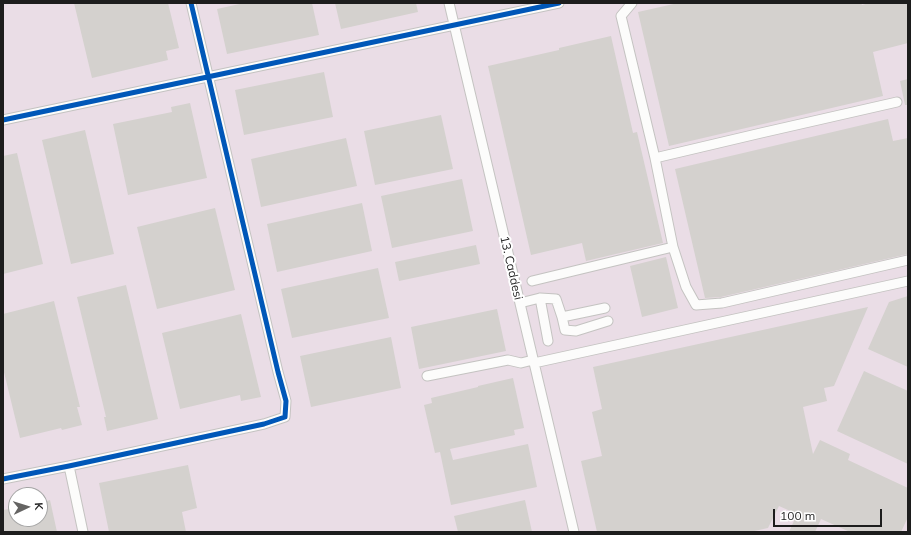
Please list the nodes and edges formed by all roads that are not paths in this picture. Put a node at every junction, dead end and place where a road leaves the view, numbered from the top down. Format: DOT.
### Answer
graph roads {
  1 [pos="191,3"];
  2 [pos="449,3"];
  3 [pos="559,3"];
  4 [pos="632,3"];
  5 [pos="454,25"];
  6 [pos="209,77"];
  7 [pos="897,102"];
  8 [pos="3,120"];
  9 [pos="655,158"];
  10 [pos="673,247"];
  11 [pos="908,260"];
  12 [pos="532,281"];
  13 [pos="908,281"];
  14 [pos="540,298"];
  15 [pos="520,304"];
  16 [pos="605,308"];
  17 [pos="562,317"];
  18 [pos="608,321"];
  19 [pos="548,341"];
  20 [pos="533,361"];
  21 [pos="427,376"];
  22 [pos="69,466"];
  23 [pos="3,479"];
  24 [pos="83,532"];
  25 [pos="574,532"];
  1 -- 6 [label="street"];
  2 -- 5 [label="street, 13. Caddesi"];
  3 -- 5 [label="street"];
  4 -- 9 [label="street"];
  5 -- 6 [label="street"];
  5 -- 15 [label="street, 13. Caddesi"];
  6 -- 8 [label="street"];
  6 -- 22 [label="street"];
  7 -- 9 [label="street"];
  9 -- 10 [label="street"];
  10 -- 11 [label="street"];
  10 -- 12 [label="street"];
  13 -- 20 [label="street"];
  14 -- 15 [label="street"];
  14 -- 17 [label="street"];
  14 -- 19 [label="street"];
  15 -- 20 [label="street, 13. Caddesi"];
  16 -- 17 [label="street"];
  17 -- 18 [label="street"];
  20 -- 21 [label="street"];
  20 -- 25 [label="street, 13. Caddesi"];
  22 -- 23 [label="street"];
  22 -- 24 [label="street"];
}
